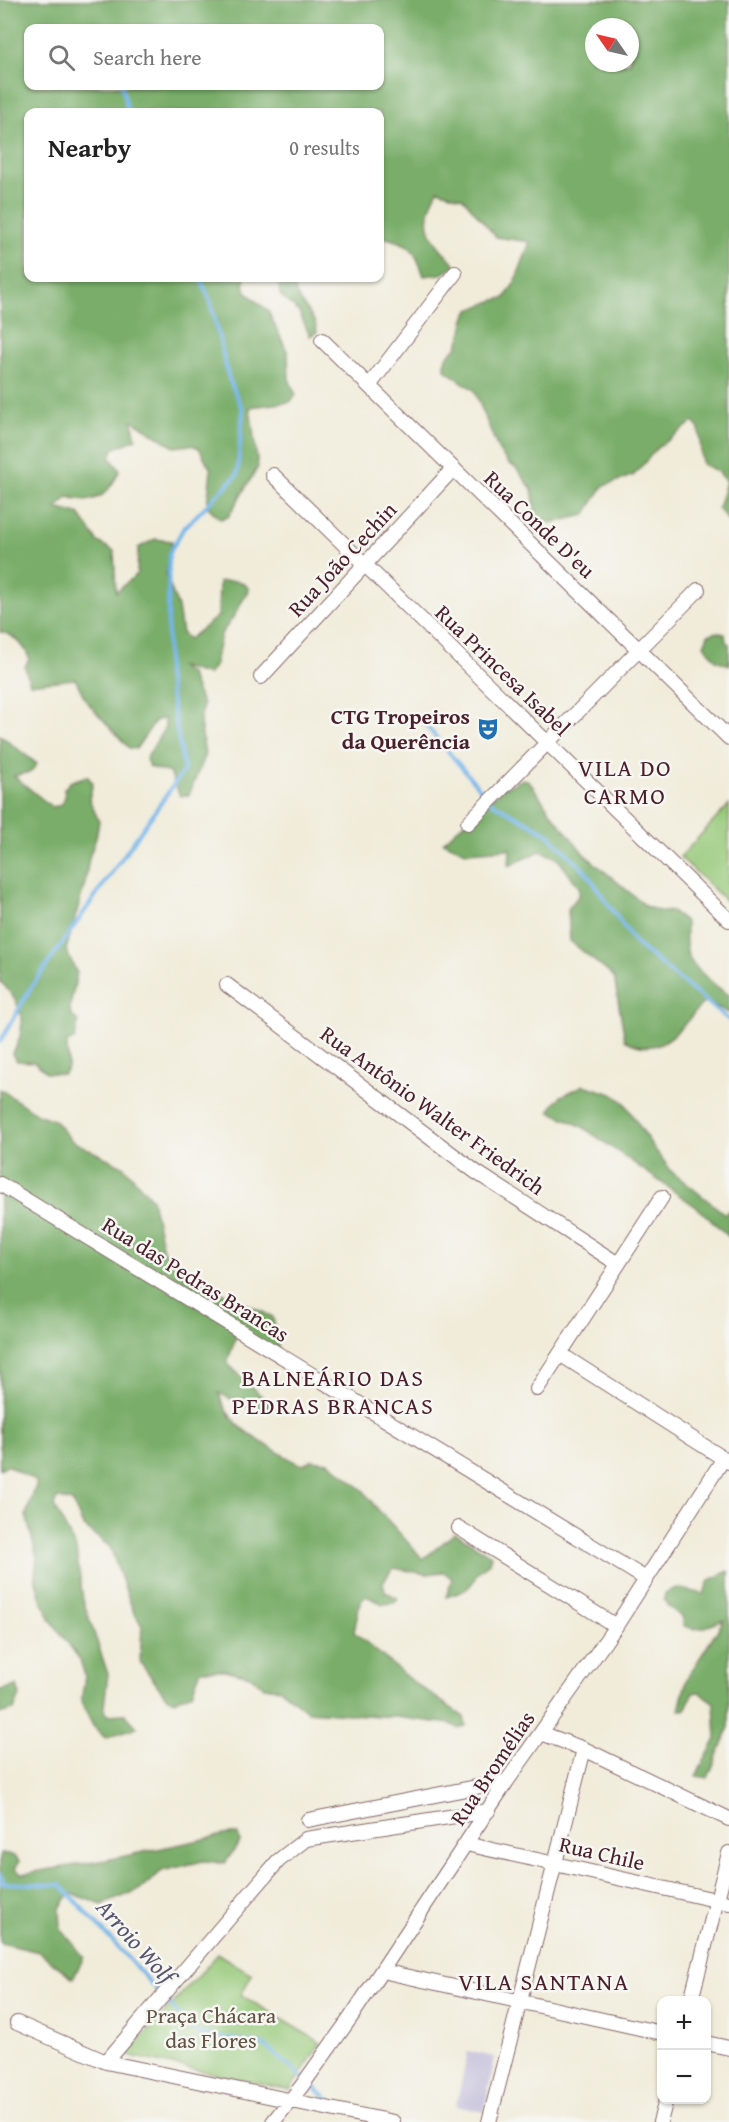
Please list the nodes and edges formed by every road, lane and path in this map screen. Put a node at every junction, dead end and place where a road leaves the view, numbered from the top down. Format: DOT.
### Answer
graph roads {
  1 [pos="455,273"];
  2 [pos="322,340"];
  3 [pos="369,386"];
  4 [pos="453,469"];
  5 [pos="273,475"];
  6 [pos="364,565"];
  7 [pos="698,590"];
  8 [pos="639,650"];
  9 [pos="261,677"];
  10 [pos="729,738"];
  11 [pos="547,743"];
  12 [pos="468,823"];
  13 [pos="729,920"];
  14 [pos="227,985"];
  15 [pos="0,1184"];
  16 [pos="662,1197"];
  17 [pos="618,1264"];
  18 [pos="561,1354"];
  19 [pos="537,1389"];
  20 [pos="726,1460"];
  21 [pos="459,1528"];
  22 [pos="646,1579"];
  23 [pos="616,1626"];
  24 [pos="541,1733"];
  25 [pos="584,1749"];
  26 [pos="507,1781"];
  27 [pos="365,1808"];
  28 [pos="488,1811"];
  29 [pos="308,1820"];
  30 [pos="729,1820"];
  31 [pos="372,1828"];
  32 [pos="466,1844"];
  33 [pos="729,1853"];
  34 [pos="556,1864"];
  35 [pos="723,1902"];
  36 [pos="382,1971"];
  37 [pos="693,1996"];
  38 [pos="520,2001"];
  39 [pos="17,2023"];
  40 [pos="657,2032"];
  41 [pos="711,2044"];
  42 [pos="729,2048"];
  43 [pos="106,2062"];
  44 [pos="291,2100"];
  45 [pos="665,2104"];
  46 [pos="273,2122"];
  47 [pos="393,2122"];
  48 [pos="489,2122"];
  49 [pos="660,2122"];
  1 -- 3 [label="street"];
  2 -- 3 [label="street, Rua Conde D'eu"];
  3 -- 4 [label="street, Rua Conde D'eu"];
  4 -- 6 [label="street, Rua João Cechin"];
  4 -- 8 [label="street, Rua Conde D'eu"];
  5 -- 6 [label="street, Rua Princesa Isabel"];
  6 -- 9 [label="street, Rua João Cechin"];
  6 -- 11 [label="street, Rua Princesa Isabel"];
  7 -- 8 [label="street"];
  8 -- 10 [label="street, Rua Conde D'eu"];
  8 -- 11 [label="street"];
  11 -- 12 [label="street"];
  11 -- 13 [label="street, Rua Princesa Isabel"];
  14 -- 17 [label="street, Rua Antônio Walter Friedrich"];
  15 -- 22 [label="street, Rua das Pedras Brancas"];
  16 -- 17 [label="street"];
  17 -- 18 [label="street"];
  18 -- 19 [label="street"];
  18 -- 20 [label="street"];
  20 -- 22 [label="street, Rua Bromélias"];
  21 -- 23 [label="street"];
  22 -- 23 [label="street, Rua Bromélias"];
  23 -- 24 [label="street, Rua Bromélias"];
  24 -- 25 [label="street"];
  24 -- 26 [label="street, Rua Bromélias"];
  25 -- 30 [label="street"];
  25 -- 34 [label="street"];
  26 -- 27 [label="street"];
  26 -- 28 [label="street, Rua Bromélias"];
  27 -- 29 [label="street"];
  27 -- 31 [label="street"];
  28 -- 31 [label="street"];
  28 -- 32 [label="street, Rua Bromélias"];
  31 -- 43 [label="street"];
  32 -- 34 [label="street, Rua Chile"];
  32 -- 36 [label="street, Rua Bromélias"];
  33 -- 35 [label="street"];
  34 -- 35 [label="street, Rua Chile"];
  34 -- 38 [label="street"];
  35 -- 37 [label="street"];
  36 -- 38 [label="street"];
  36 -- 44 [label="street, Rua Bromélias"];
  38 -- 40 [label="street"];
  38 -- 48 [label="street"];
  39 -- 43 [label="street"];
  41 -- 42 [label="street"];
  43 -- 44 [label="street"];
  44 -- 46 [label="street, Rua Bromélias"];
  44 -- 47 [label="street"];
  45 -- 49 [label="street"];
}
